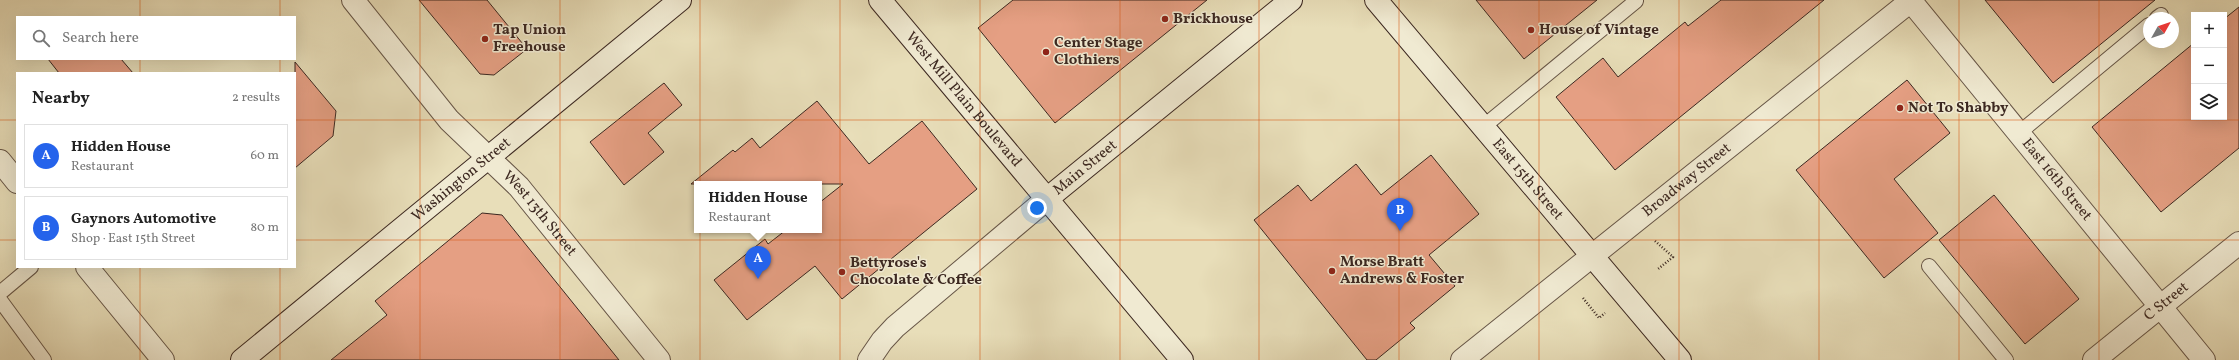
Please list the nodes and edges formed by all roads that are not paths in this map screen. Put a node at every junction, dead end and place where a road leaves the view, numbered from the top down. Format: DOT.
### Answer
graph roads {
  1 [pos="353,0"];
  2 [pos="680,0"];
  3 [pos="880,0"];
  4 [pos="1291,0"];
  5 [pos="1376,0"];
  6 [pos="1911,0"];
  7 [pos="1636,1"];
  8 [pos="2143,30"];
  9 [pos="1483,127"];
  10 [pos="2019,133"];
  11 [pos="488,158"];
  12 [pos="0,161"];
  13 [pos="16,181"];
  14 [pos="1048,198"];
  15 [pos="2239,243"];
  16 [pos="1592,255"];
  17 [pos="1929,266"];
  18 [pos="30,268"];
  19 [pos="88,268"];
  20 [pos="0,293"];
  21 [pos="0,300"];
  22 [pos="2161,307"];
  23 [pos="44,360"];
  24 [pos="163,360"];
  25 [pos="242,360"];
  26 [pos="659,360"];
  27 [pos="869,360"];
  28 [pos="1182,360"];
  29 [pos="1462,360"];
  30 [pos="1680,360"];
  31 [pos="2006,360"];
  32 [pos="2094,360"];
  33 [pos="2204,360"];
  1 -- 11 [label="street, West 13th Street"];
  2 -- 11 [label="street, Washington Street"];
  3 -- 14 [label="street, West Mill Plain Boulevard"];
  4 -- 14 [label="street, Main Street"];
  5 -- 9 [label="street, East 15th Street"];
  6 -- 10 [label="street, East 16th Street"];
  6 -- 16 [label="street, Broadway Street"];
  7 -- 9 [label="lane"];
  8 -- 10 [label="lane"];
  9 -- 16 [label="street, East 15th Street"];
  10 -- 22 [label="street, East 16th Street"];
  11 -- 25 [label="street, Washington Street"];
  11 -- 26 [label="street, West 13th Street"];
  12 -- 13 [label="street"];
  14 -- 27 [label="street, Main Street"];
  14 -- 28 [label="street, West Mill Plain Boulevard"];
  15 -- 22 [label="street, C Street"];
  16 -- 29 [label="street, Broadway Street"];
  16 -- 30 [label="street, East 15th Street"];
  17 -- 31 [label="lane"];
  18 -- 20 [label="lane"];
  19 -- 24 [label="street"];
  21 -- 23 [label="lane"];
  22 -- 32 [label="street, C Street"];
  22 -- 33 [label="street, East 16th Street"];
}
